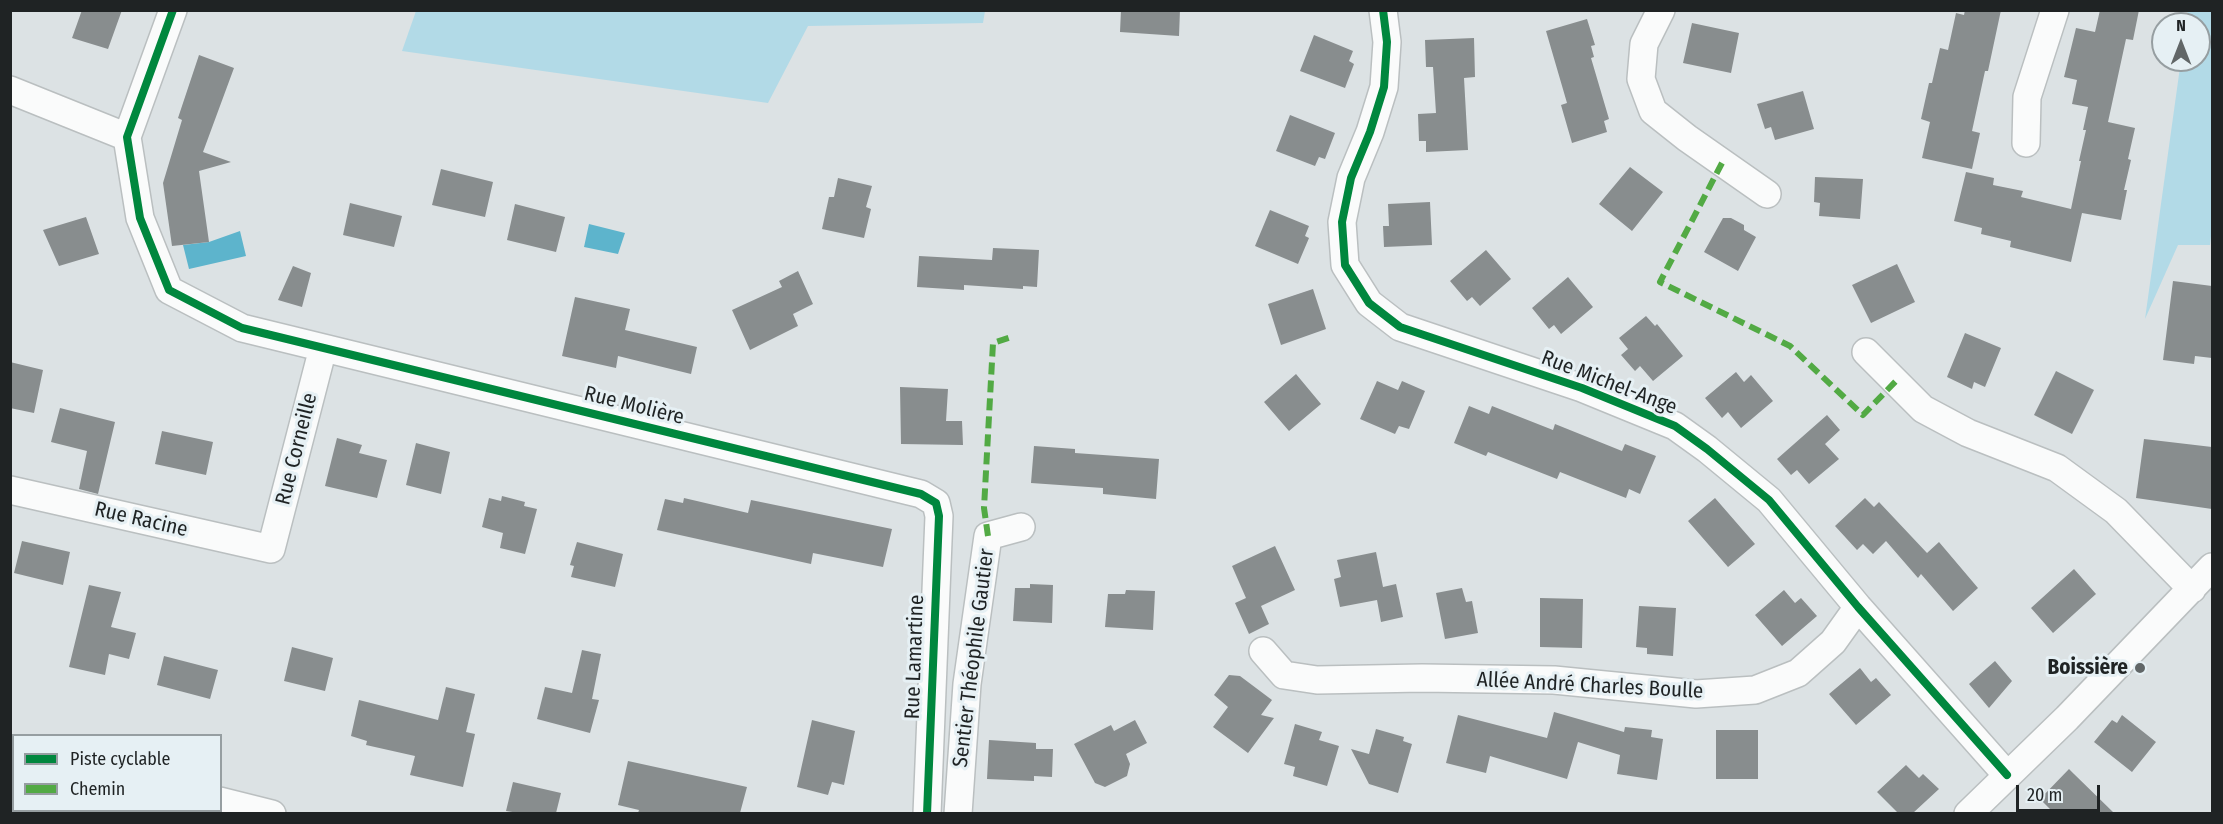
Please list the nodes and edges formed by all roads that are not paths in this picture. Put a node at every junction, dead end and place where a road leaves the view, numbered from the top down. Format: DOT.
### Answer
graph roads {
  1 [pos="173,10"];
  2 [pos="1383,10"];
  3 [pos="1661,10"];
  4 [pos="2055,10"];
  5 [pos="10,90"];
  6 [pos="127,136"];
  7 [pos="2026,143"];
  8 [pos="1767,194"];
  9 [pos="322,348"];
  10 [pos="1866,352"];
  11 [pos="10,490"];
  12 [pos="936,503"];
  13 [pos="1021,527"];
  14 [pos="271,549"];
  15 [pos="2212,567"];
  16 [pos="2192,589"];
  17 [pos="1858,607"];
  18 [pos="1263,651"];
  19 [pos="2007,775"];
  20 [pos="222,801"];
  21 [pos="272,813"];
  22 [pos="927,813"];
  23 [pos="958,813"];
  24 [pos="1968,813"];
  1 -- 6 [label="street"];
  2 -- 17 [label="street, Rue Michel-Ange"];
  3 -- 8 [label="street"];
  4 -- 7 [label="street"];
  5 -- 6 [label="street"];
  6 -- 9 [label="street, Rue Molière"];
  9 -- 12 [label="street, Rue Molière"];
  9 -- 14 [label="street, Rue Corneille"];
  10 -- 16 [label="street"];
  11 -- 14 [label="street, Rue Racine"];
  12 -- 22 [label="street, Rue Lamartine"];
  13 -- 23 [label="street, Sentier Théophile Gautier"];
  15 -- 16 [label="street"];
  16 -- 19 [label="street"];
  17 -- 18 [label="street, Allée André Charles Boulle"];
  17 -- 19 [label="street, Rue Michel-Ange"];
  19 -- 24 [label="street"];
  20 -- 21 [label="street"];
}
